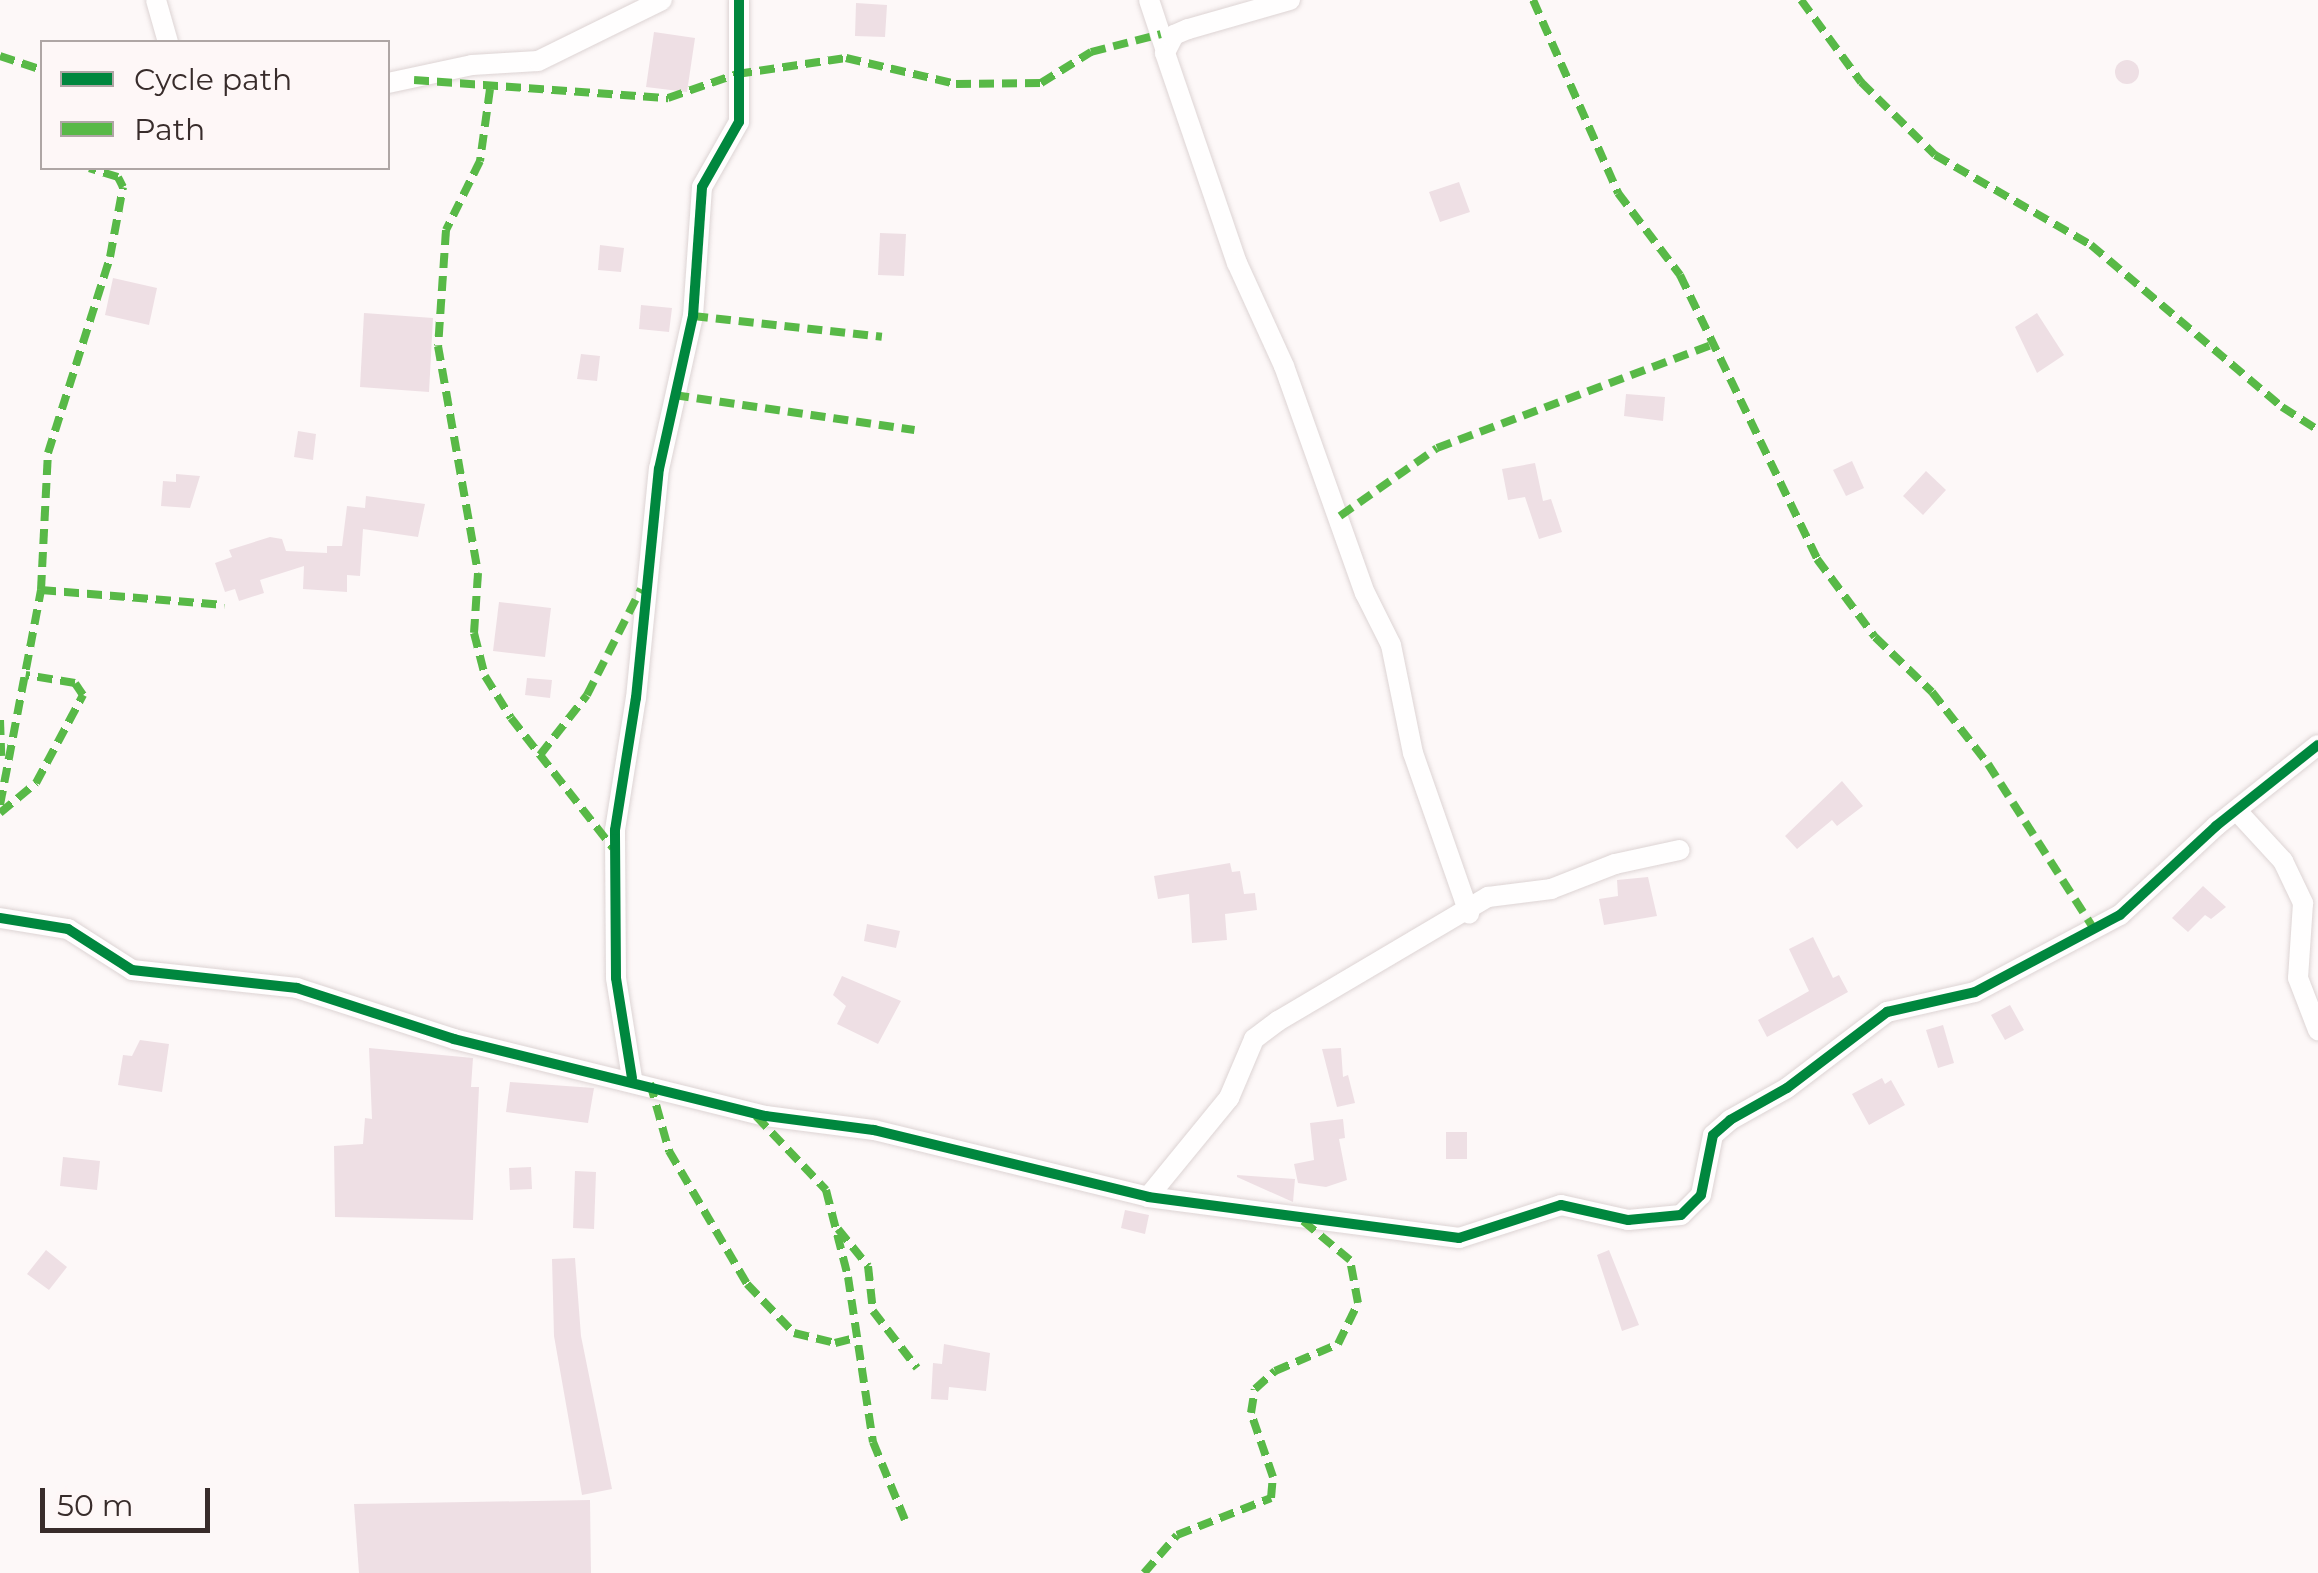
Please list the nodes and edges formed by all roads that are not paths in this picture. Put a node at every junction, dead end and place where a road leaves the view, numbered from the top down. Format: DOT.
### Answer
graph roads {
  1 [pos="156,0"];
  2 [pos="662,0"];
  3 [pos="739,0"];
  4 [pos="1148,0"];
  5 [pos="1290,0"];
  6 [pos="167,40"];
  7 [pos="1165,48"];
  8 [pos="390,83"];
  9 [pos="2318,745"];
  10 [pos="2237,811"];
  11 [pos="1680,850"];
  12 [pos="1469,913"];
  13 [pos="0,918"];
  14 [pos="2318,1030"];
  15 [pos="632,1078"];
  16 [pos="1148,1198"];
  1 -- 6 [label="street"];
  2 -- 8 [label="street"];
  3 -- 15 [label="street"];
  4 -- 7 [label="street"];
  5 -- 7 [label="street"];
  7 -- 12 [label="street"];
  9 -- 10 [label="street"];
  10 -- 14 [label="street"];
  10 -- 16 [label="street"];
  11 -- 12 [label="street"];
  12 -- 16 [label="street"];
  13 -- 15 [label="street"];
  15 -- 16 [label="street"];
}
